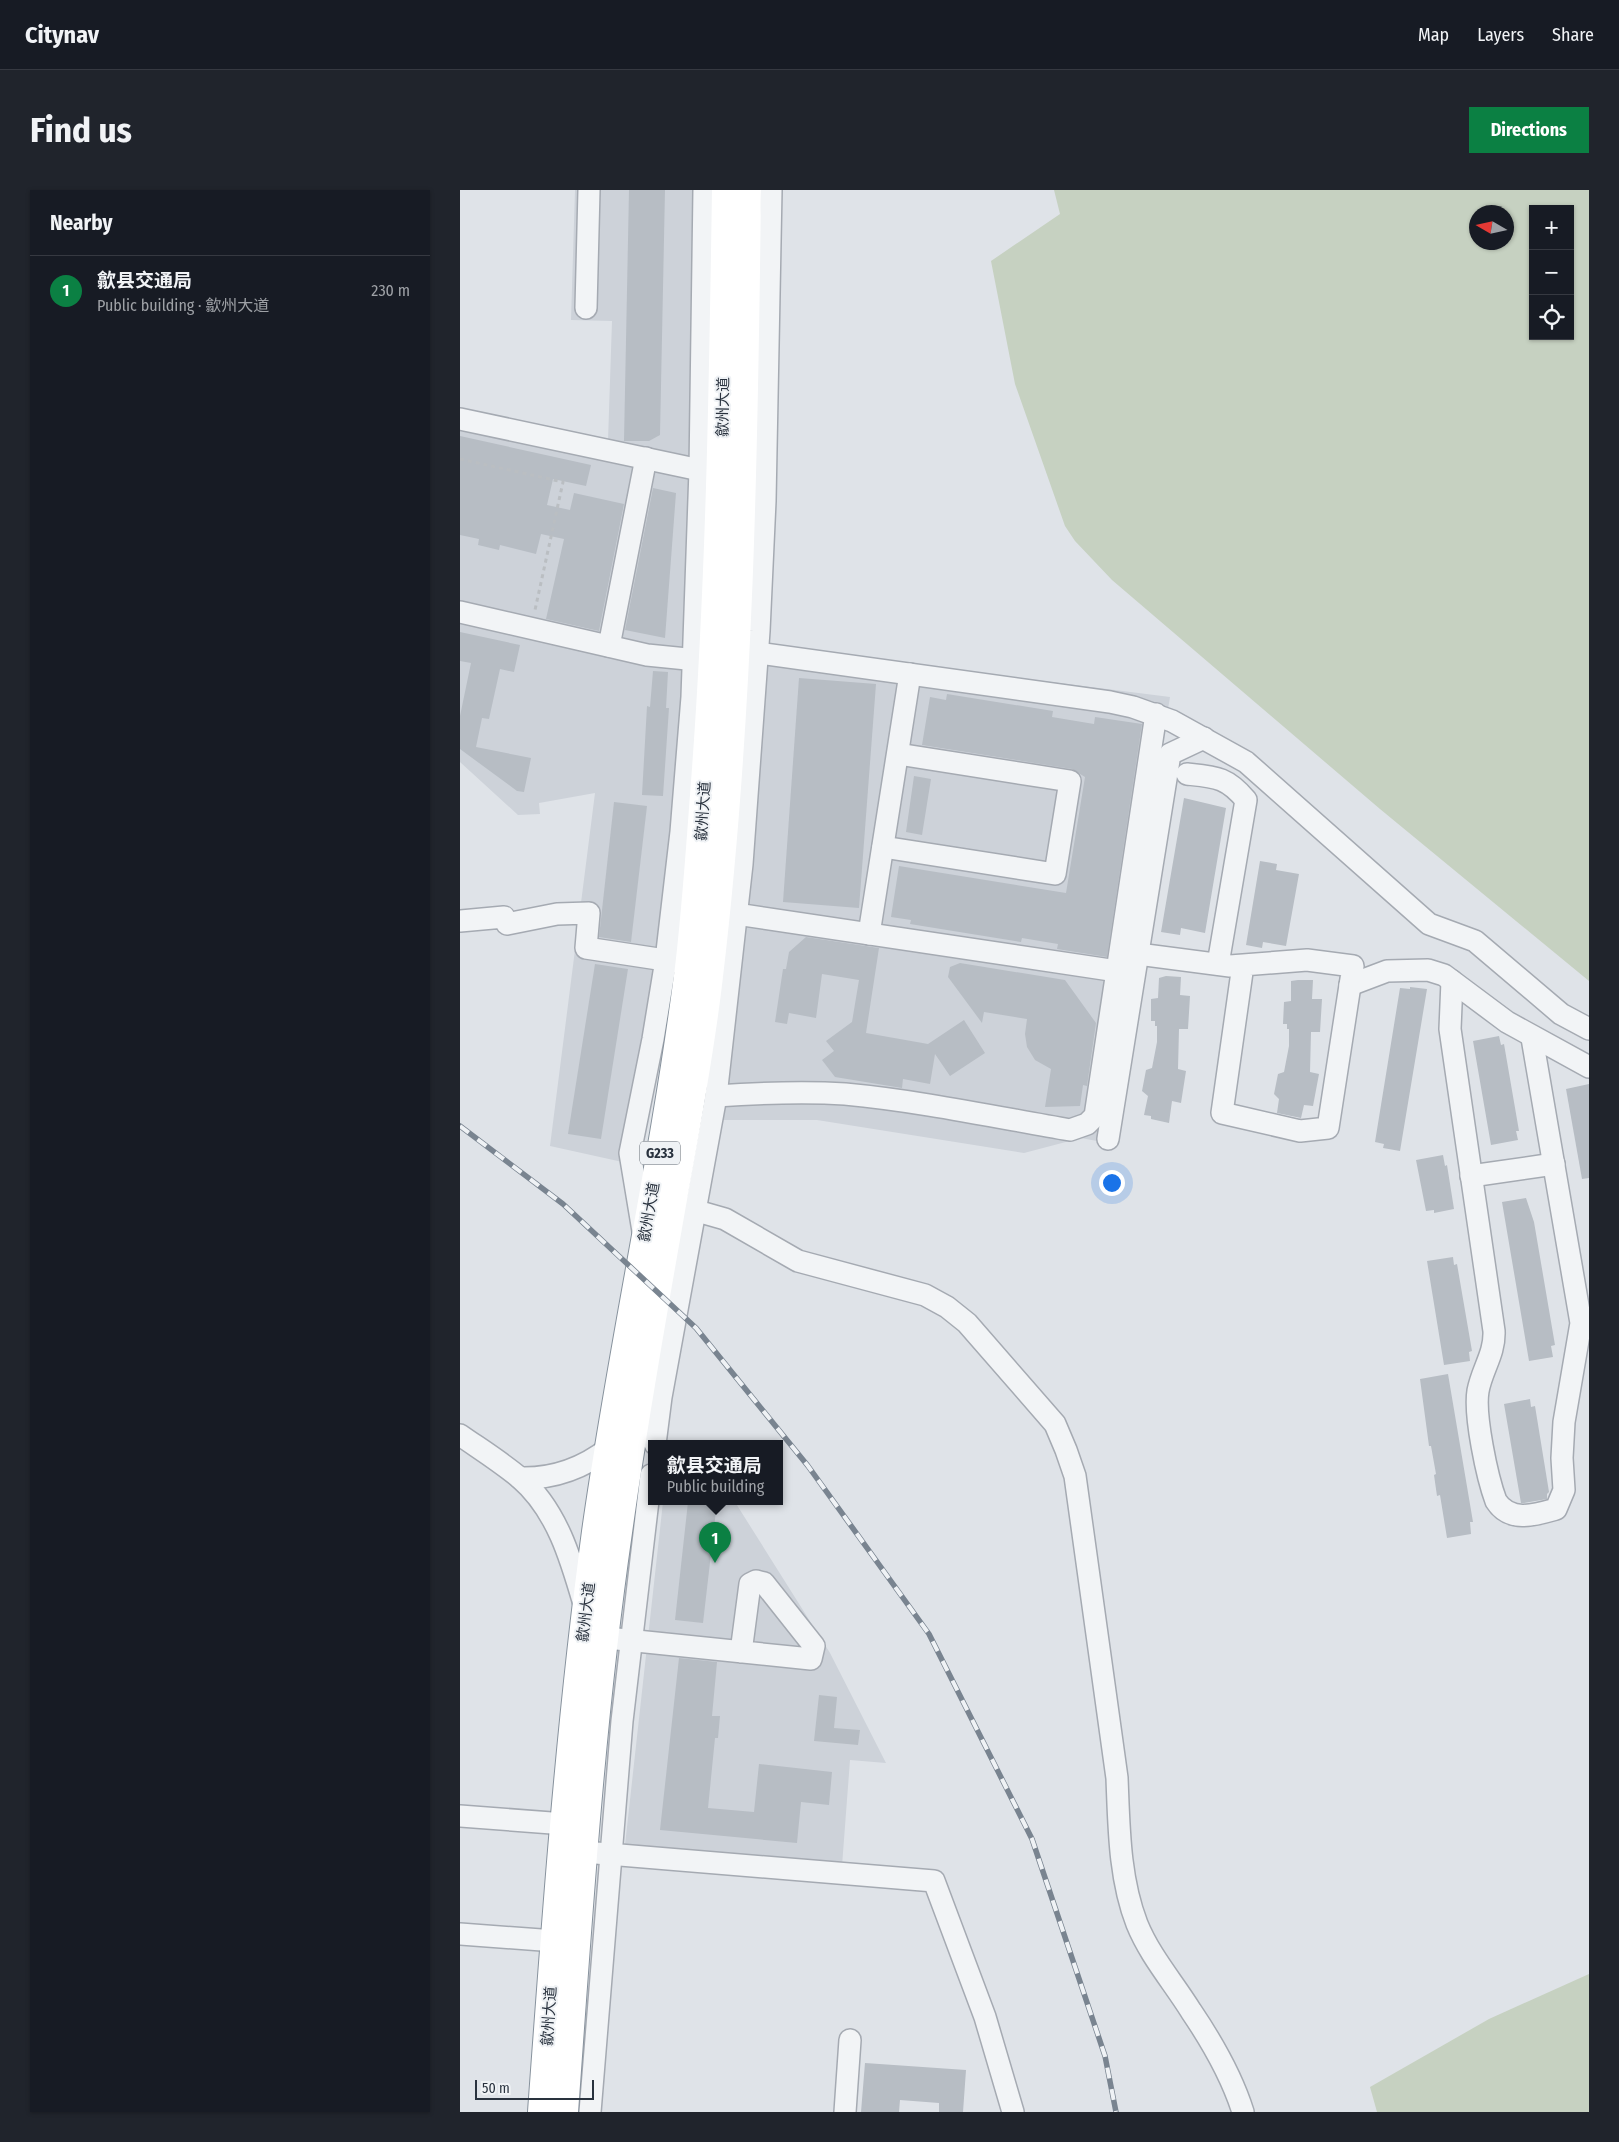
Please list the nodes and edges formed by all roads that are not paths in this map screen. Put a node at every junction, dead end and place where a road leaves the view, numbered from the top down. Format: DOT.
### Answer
graph roads {
  1 [pos="589,190"];
  2 [pos="704,190"];
  3 [pos="726,190"];
  4 [pos="747,190"];
  5 [pos="771,190"];
  6 [pos="586,308"];
  7 [pos="460,419"];
  8 [pos="646,458"];
  9 [pos="711,472"];
  10 [pos="460,612"];
  11 [pos="609,646"];
  12 [pos="725,656"];
  13 [pos="910,674"];
  14 [pos="1156,714"];
  15 [pos="1204,738"];
  16 [pos="898,754"];
  17 [pos="1187,774"];
  18 [pos="883,847"];
  19 [pos="726,913"];
  20 [pos="460,921"];
  21 [pos="869,934"];
  22 [pos="1138,954"];
  23 [pos="677,962"];
  24 [pos="1218,964"];
  25 [pos="1243,965"];
  26 [pos="1117,971"];
  27 [pos="1452,980"];
  28 [pos="1350,985"];
  29 [pos="1589,1029"];
  30 [pos="1532,1038"];
  31 [pos="1589,1067"];
  32 [pos="716,1096"];
  33 [pos="1108,1139"];
  34 [pos="1554,1164"];
  35 [pos="1471,1176"];
  36 [pos="684,1207"];
  37 [pos="460,1434"];
  38 [pos="656,1440"];
  39 [pos="609,1448"];
  40 [pos="520,1478"];
  41 [pos="648,1489"];
  42 [pos="586,1611"];
  43 [pos="617,1639"];
  44 [pos="741,1652"];
  45 [pos="460,1816"];
  46 [pos="565,1824"];
  47 [pos="597,1853"];
  48 [pos="460,1934"];
  49 [pos="555,1941"];
  50 [pos="850,2040"];
  51 [pos="542,2112"];
  52 [pos="564,2112"];
  53 [pos="590,2112"];
  54 [pos="845,2112"];
  55 [pos="1014,2112"];
  56 [pos="1243,2112"];
  1 -- 6 [label="street"];
  2 -- 9 [label="street"];
  3 -- 9 [label="highway, 歙州大道 / G233"];
  4 -- 12 [label="highway, 歙州大道 / G233"];
  5 -- 12 [label="street"];
  7 -- 8 [label="street"];
  8 -- 9 [label="street"];
  8 -- 11 [label="street"];
  9 -- 12 [label="highway, 歙州大道 / G233"];
  10 -- 11 [label="street"];
  11 -- 12 [label="street"];
  12 -- 13 [label="street"];
  12 -- 19 [label="highway, 歙州大道 / G233"];
  12 -- 23 [label="highway, 歙州大道 / G233"];
  13 -- 14 [label="street"];
  13 -- 16 [label="street"];
  14 -- 15 [label="street"];
  14 -- 26 [label="street"];
  15 -- 22 [label="street"];
  15 -- 29 [label="street"];
  16 -- 18 [label="street"];
  16 -- 18 [label="street"];
  17 -- 24 [label="street"];
  18 -- 21 [label="street"];
  19 -- 21 [label="street"];
  19 -- 32 [label="street"];
  19 -- 36 [label="highway, 歙州大道 / G233"];
  20 -- 23 [label="street"];
  21 -- 26 [label="street"];
  22 -- 24 [label="street"];
  22 -- 33 [label="street"];
  23 -- 39 [label="highway, 歙州大道 / G233"];
  24 -- 25 [label="street"];
  25 -- 28 [label="street"];
  25 -- 28 [label="street"];
  26 -- 32 [label="street"];
  27 -- 28 [label="street"];
  27 -- 30 [label="street"];
  27 -- 35 [label="street"];
  30 -- 31 [label="street"];
  30 -- 34 [label="street"];
  32 -- 36 [label="street"];
  34 -- 35 [label="street"];
  34 -- 35 [label="street"];
  36 -- 38 [label="street"];
  36 -- 43 [label="highway, 歙州大道 / G233"];
  36 -- 56 [label="street"];
  37 -- 40 [label="street"];
  39 -- 40 [label="street"];
  39 -- 42 [label="highway, 歙州大道 / G233"];
  40 -- 42 [label="street"];
  41 -- 43 [label="street"];
  42 -- 46 [label="highway, 歙州大道 / G233"];
  43 -- 44 [label="street"];
  43 -- 47 [label="highway, 歙州大道 / G233"];
  45 -- 46 [label="street"];
  46 -- 49 [label="highway, 歙州大道 / G233"];
  47 -- 52 [label="highway, 歙州大道 / G233"];
  47 -- 53 [label="street"];
  47 -- 55 [label="street"];
  48 -- 49 [label="street"];
  49 -- 51 [label="highway, 歙州大道 / G233"];
  50 -- 54 [label="street"];
}
